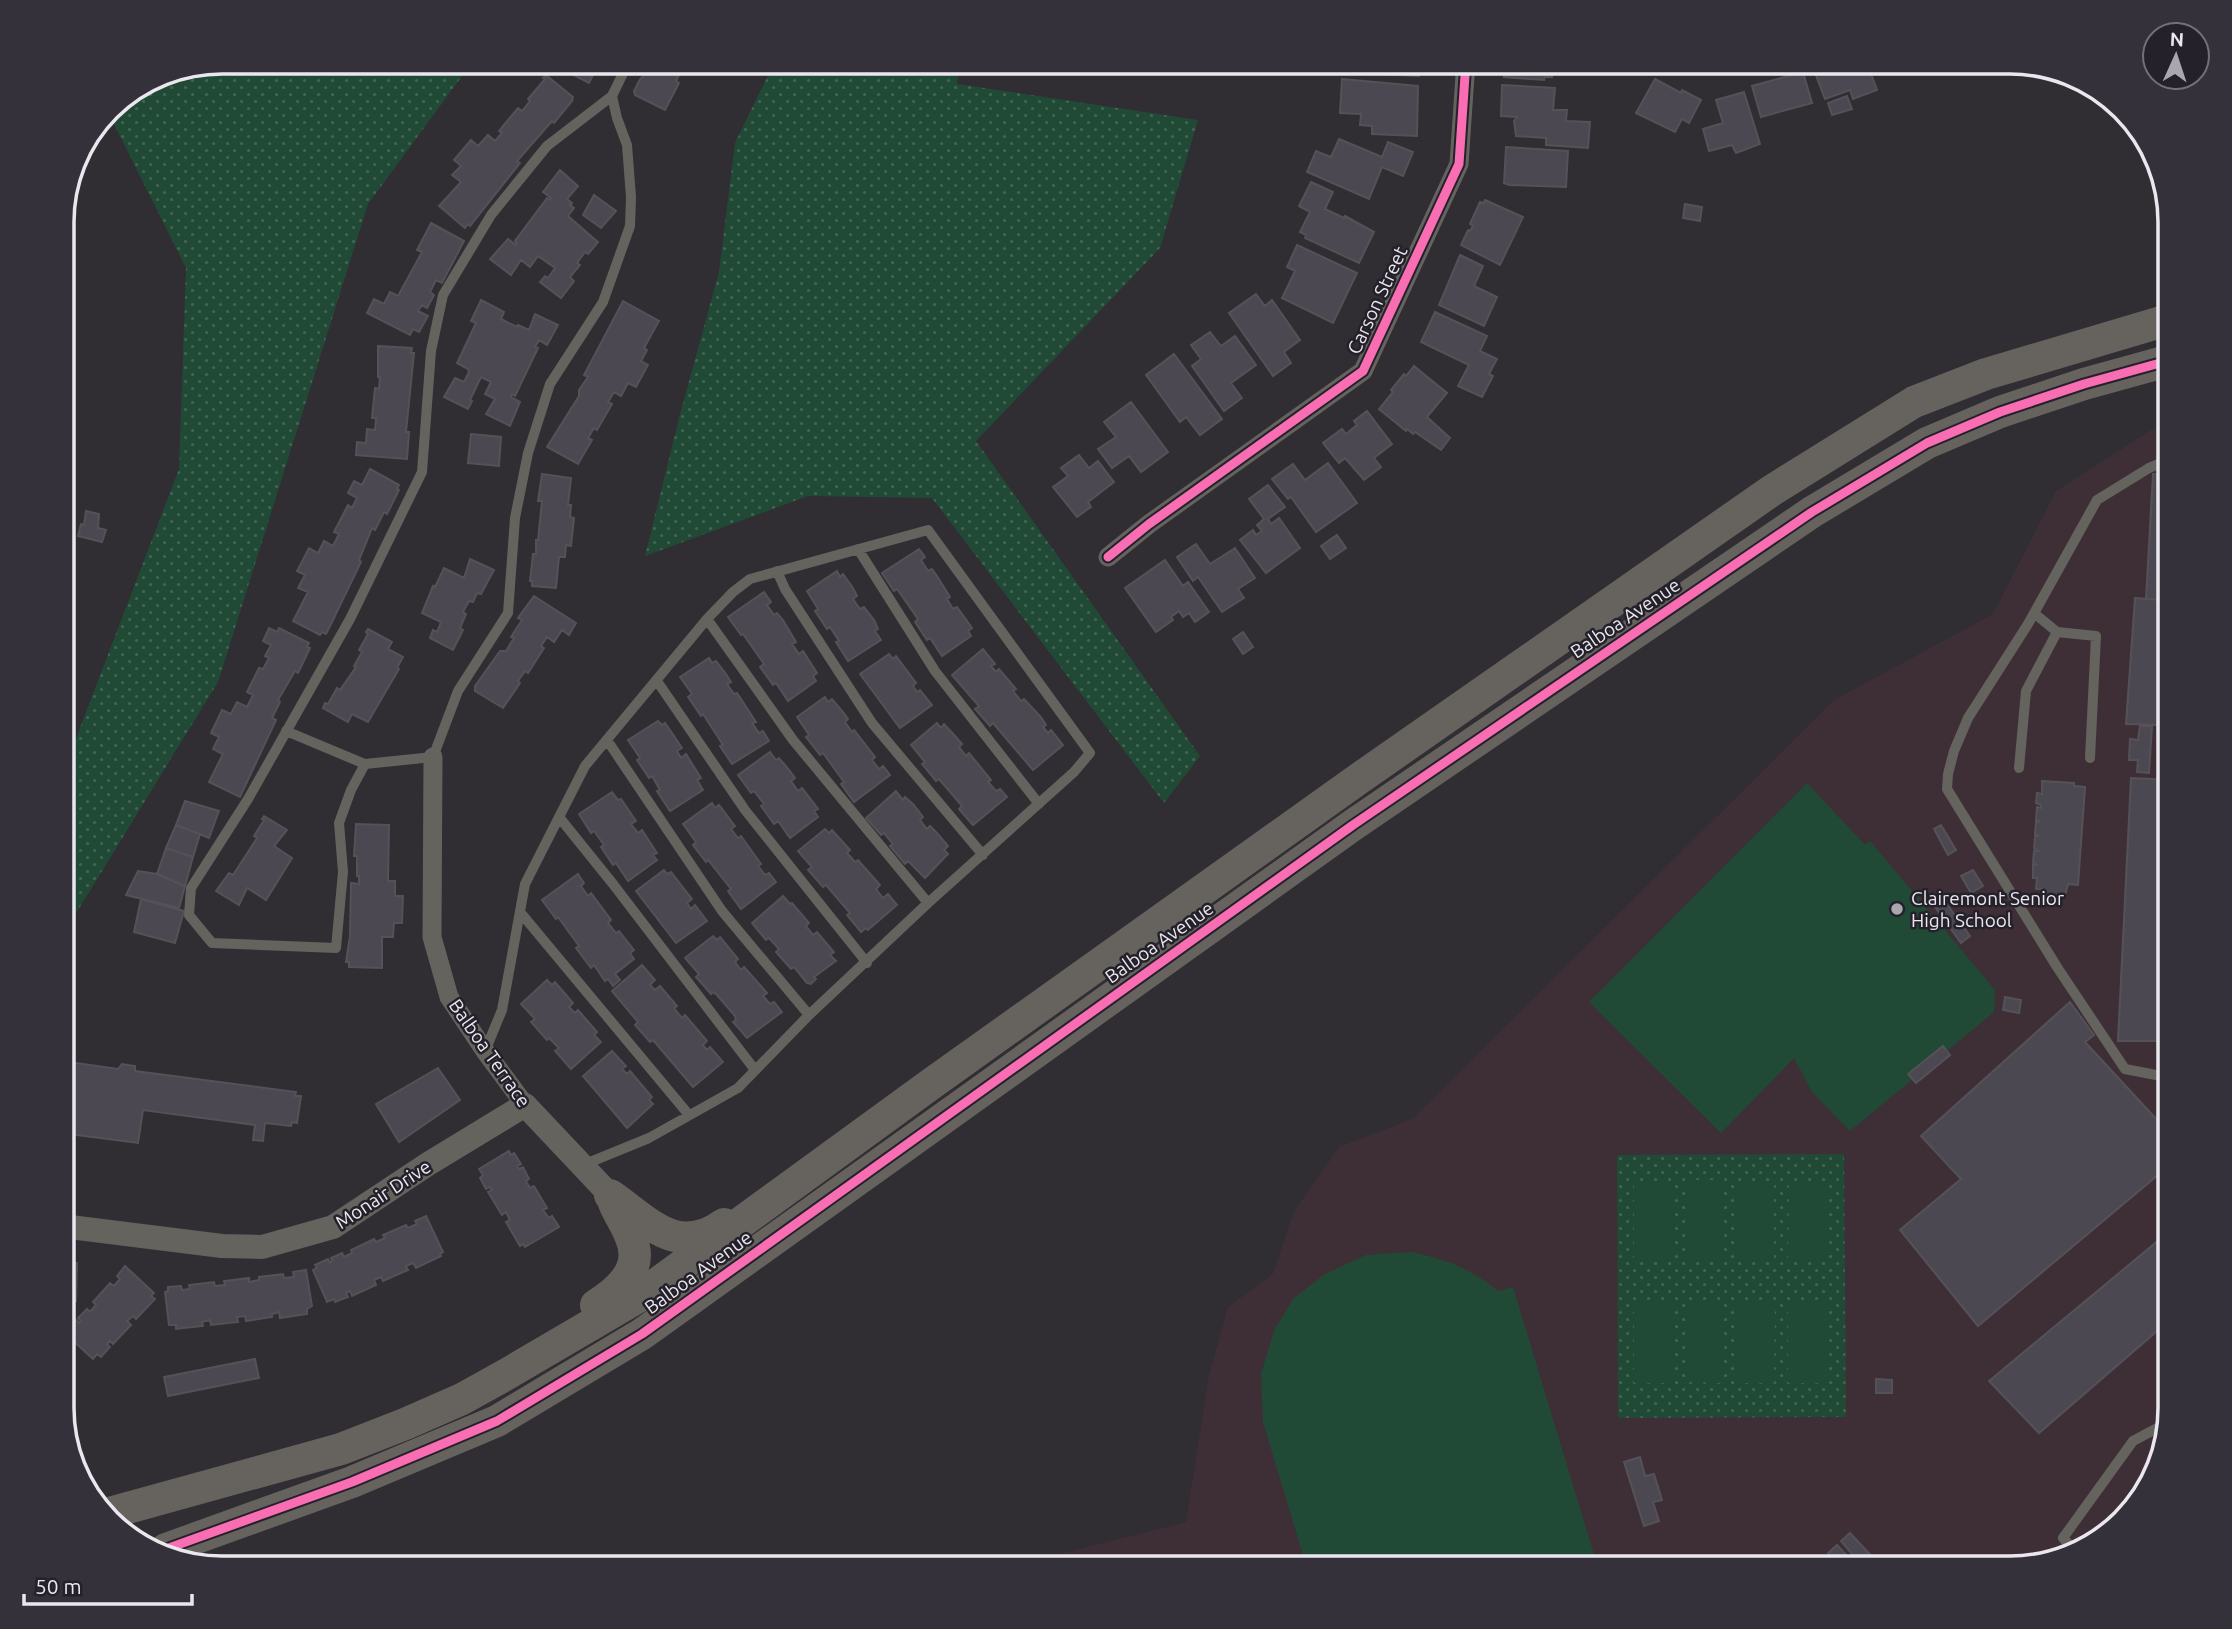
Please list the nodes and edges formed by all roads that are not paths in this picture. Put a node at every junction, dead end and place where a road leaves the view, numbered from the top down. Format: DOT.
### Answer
graph roads {
  1 [pos="623,74"];
  2 [pos="1465,74"];
  3 [pos="612,96"];
  4 [pos="2158,323"];
  5 [pos="2158,364"];
  6 [pos="2158,464"];
  7 [pos="858,549"];
  8 [pos="1108,556"];
  9 [pos="777,571"];
  10 [pos="2034,613"];
  11 [pos="707,619"];
  12 [pos="2057,632"];
  13 [pos="657,681"];
  14 [pos="286,731"];
  15 [pos="607,740"];
  16 [pos="433,757"];
  17 [pos="2090,758"];
  18 [pos="365,764"];
  19 [pos="2019,768"];
  20 [pos="1039,804"];
  21 [pos="559,817"];
  22 [pos="983,855"];
  23 [pos="928,903"];
  24 [pos="520,912"];
  25 [pos="867,963"];
  26 [pos="809,1015"];
  27 [pos="485,1051"];
  28 [pos="755,1070"];
  29 [pos="2156,1075"];
  30 [pos="525,1105"];
  31 [pos="689,1115"];
  32 [pos="823,1163"];
  33 [pos="583,1165"];
  34 [pos="610,1195"];
  35 [pos="74,1228"];
  36 [pos="507,1374"];
  37 [pos="2157,1428"];
  38 [pos="116,1511"];
  39 [pos="2068,1543"];
  40 [pos="172,1547"];
  1 -- 3 [label="lane"];
  2 -- 8 [label="street, Carson Street"];
  3 -- 14 [label="lane"];
  3 -- 16 [label="lane"];
  4 -- 32 [label="main road, Balboa Avenue"];
  5 -- 40 [label="main road, Balboa Avenue"];
  6 -- 10 [label="lane"];
  7 -- 9 [label="lane"];
  7 -- 20 [label="lane"];
  7 -- 20 [label="lane"];
  9 -- 11 [label="lane"];
  9 -- 22 [label="lane"];
  10 -- 12 [label="lane"];
  10 -- 29 [label="lane"];
  11 -- 13 [label="lane"];
  11 -- 23 [label="lane"];
  12 -- 17 [label="lane"];
  12 -- 19 [label="lane"];
  13 -- 15 [label="lane"];
  13 -- 25 [label="lane"];
  14 -- 18 [label="lane"];
  14 -- 18 [label="lane"];
  15 -- 21 [label="lane"];
  15 -- 26 [label="lane"];
  16 -- 18 [label="lane"];
  16 -- 27 [label="street, Balboa Terrace"];
  20 -- 22 [label="lane"];
  21 -- 24 [label="lane"];
  21 -- 28 [label="lane"];
  22 -- 23 [label="lane"];
  23 -- 25 [label="lane"];
  24 -- 27 [label="lane"];
  24 -- 31 [label="lane"];
  25 -- 26 [label="lane"];
  26 -- 28 [label="lane"];
  27 -- 30 [label="street, Balboa Terrace"];
  28 -- 31 [label="lane"];
  30 -- 33 [label="street, Balboa Terrace"];
  30 -- 35 [label="street, Monair Drive"];
  31 -- 33 [label="lane"];
  32 -- 34 [label="main road"];
  32 -- 36 [label="main road, Balboa Avenue"];
  33 -- 34 [label="street, Balboa Terrace"];
  34 -- 36 [label="main road"];
  36 -- 38 [label="main road, Balboa Avenue"];
  37 -- 39 [label="lane"];
}
